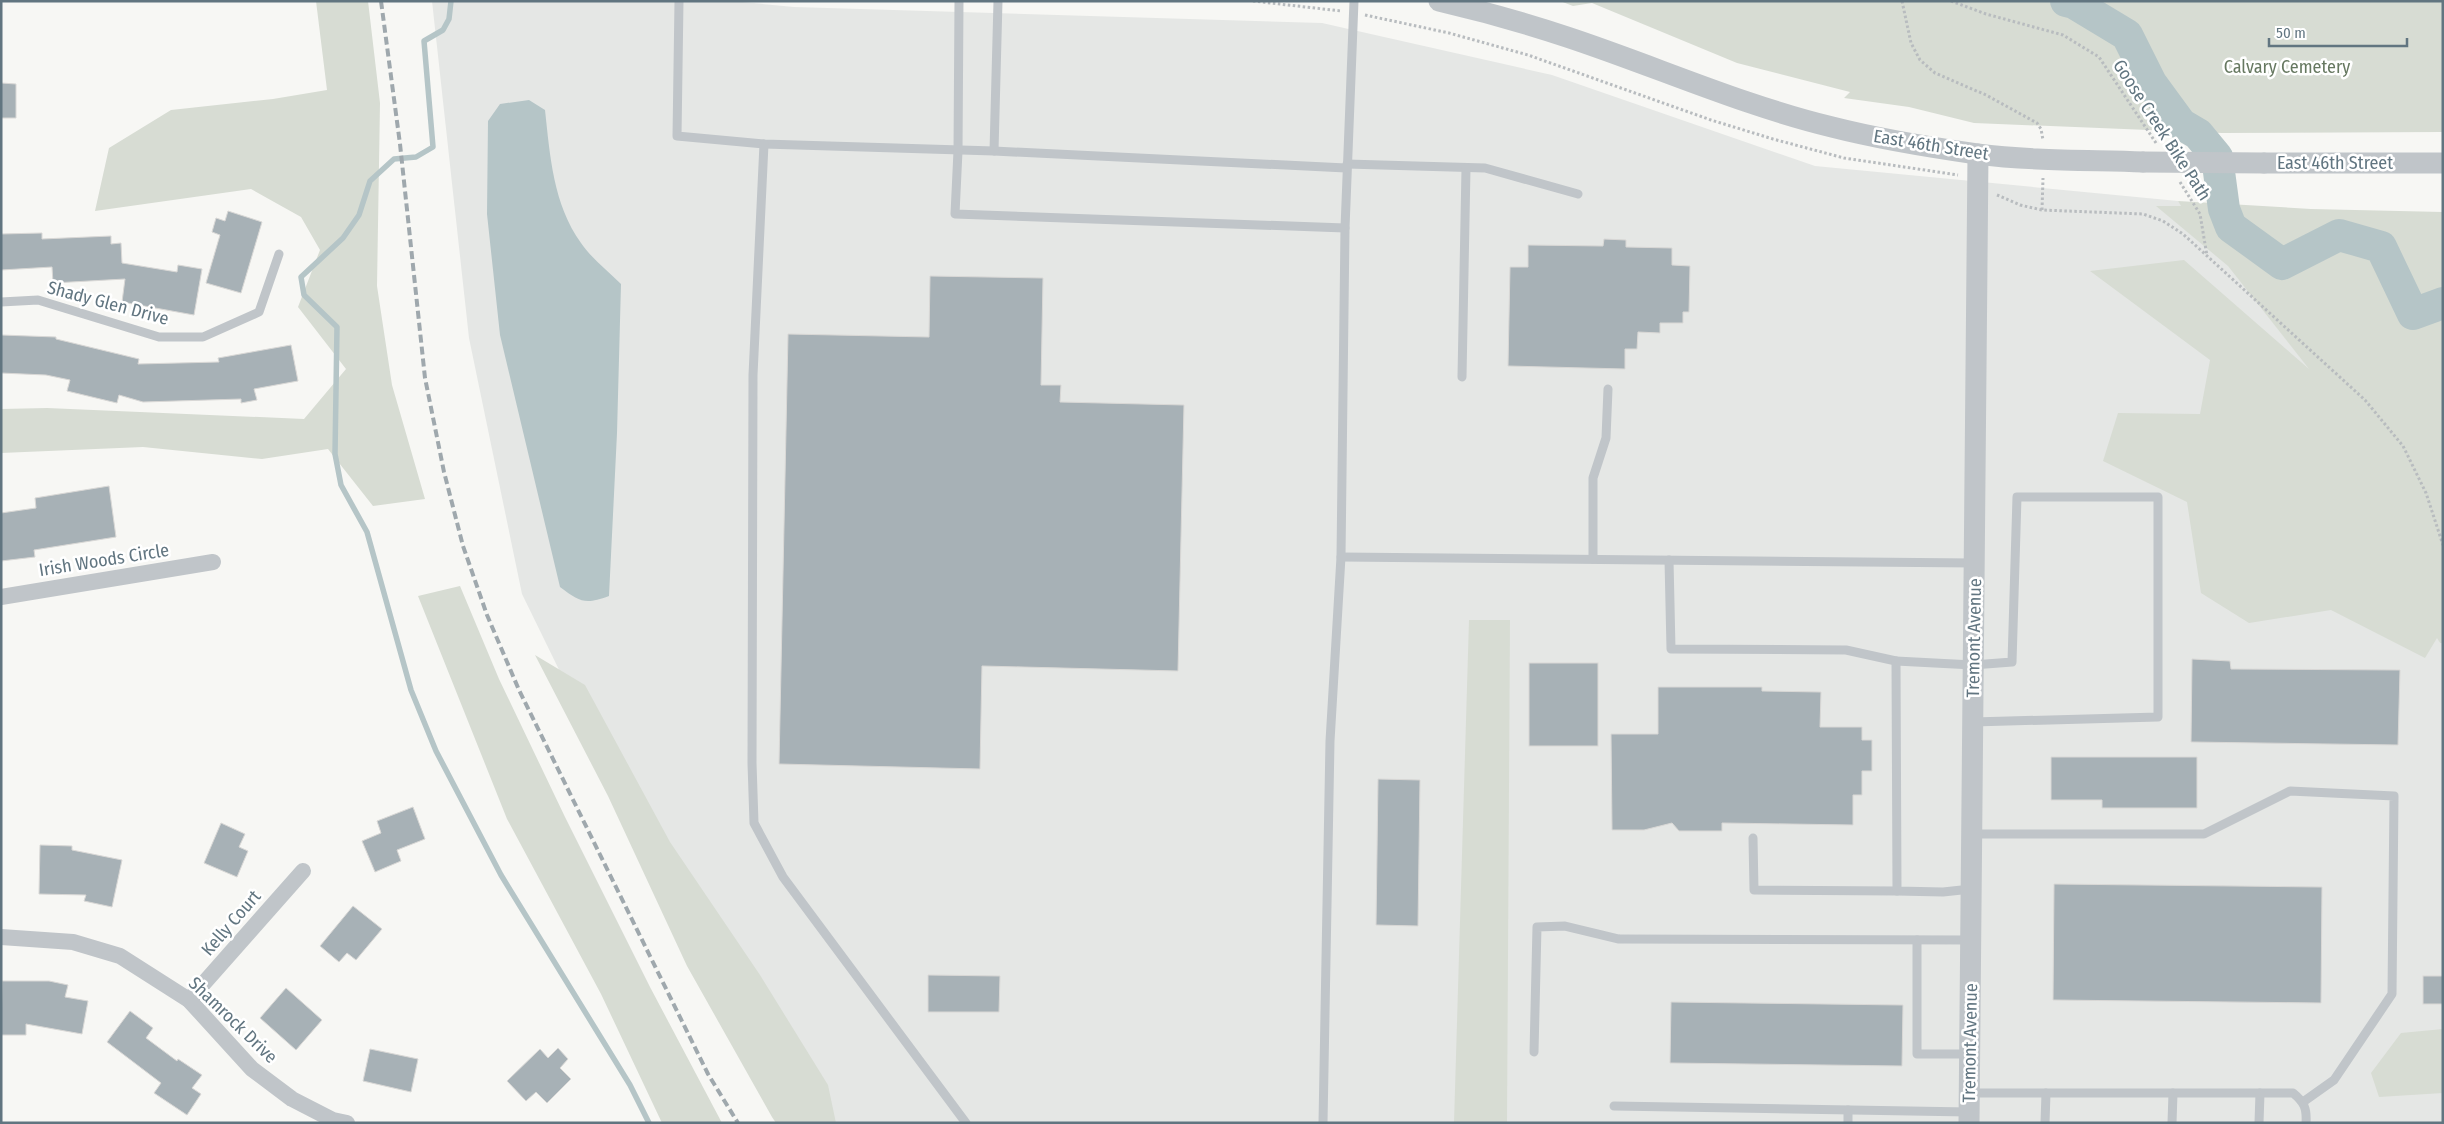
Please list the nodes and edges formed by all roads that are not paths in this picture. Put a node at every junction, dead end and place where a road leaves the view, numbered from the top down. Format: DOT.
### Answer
graph roads {
  1 [pos="678,1"];
  2 [pos="958,1"];
  3 [pos="998,1"];
  4 [pos="1354,1"];
  5 [pos="1439,1"];
  6 [pos="764,144"];
  7 [pos="958,151"];
  8 [pos="994,151"];
  9 [pos="1978,154"];
  10 [pos="2443,163"];
  11 [pos="1346,166"];
  12 [pos="1466,168"];
  13 [pos="1578,194"];
  14 [pos="1344,228"];
  15 [pos="279,254"];
  16 [pos="1,302"];
  17 [pos="1462,377"];
  18 [pos="1608,389"];
  19 [pos="1341,557"];
  20 [pos="1593,560"];
  21 [pos="1669,560"];
  22 [pos="212,562"];
  23 [pos="1974,563"];
  24 [pos="1,597"];
  25 [pos="1896,661"];
  26 [pos="1974,665"];
  27 [pos="1973,722"];
  28 [pos="1972,834"];
  29 [pos="1753,838"];
  30 [pos="303,871"];
  31 [pos="1972,889"];
  32 [pos="1897,891"];
  33 [pos="1,937"];
  34 [pos="1917,940"];
  35 [pos="1971,940"];
  36 [pos="189,1000"];
  37 [pos="1534,1052"];
  38 [pos="1970,1054"];
  39 [pos="2046,1093"];
  40 [pos="2173,1093"];
  41 [pos="2260,1093"];
  42 [pos="2303,1102"];
  43 [pos="1614,1106"];
  44 [pos="1970,1109"];
  45 [pos="1848,1110"];
  46 [pos="318,1118"];
  47 [pos="347,1123"];
  48 [pos="966,1123"];
  49 [pos="1323,1123"];
  50 [pos="1848,1123"];
  51 [pos="2045,1123"];
  52 [pos="2172,1123"];
  53 [pos="2260,1123"];
  54 [pos="2306,1123"];
  1 -- 6 [label="lane"];
  2 -- 7 [label="lane"];
  3 -- 8 [label="lane"];
  4 -- 11 [label="lane"];
  5 -- 9 [label="street, East 46th Street"];
  6 -- 7 [label="lane"];
  6 -- 48 [label="lane"];
  7 -- 8 [label="lane"];
  7 -- 14 [label="lane"];
  8 -- 11 [label="lane"];
  9 -- 10 [label="street, East 46th Street, bridge"];
  9 -- 23 [label="street, Tremont Avenue"];
  11 -- 12 [label="lane"];
  11 -- 14 [label="lane"];
  12 -- 13 [label="lane"];
  12 -- 17 [label="lane"];
  14 -- 19 [label="lane"];
  15 -- 16 [label="lane, Shady Glen Drive"];
  18 -- 20 [label="lane"];
  19 -- 20 [label="lane"];
  19 -- 49 [label="lane"];
  20 -- 21 [label="lane"];
  21 -- 23 [label="lane"];
  21 -- 25 [label="lane"];
  22 -- 24 [label="street, Irish Woods Circle"];
  23 -- 26 [label="street, Tremont Avenue"];
  25 -- 26 [label="lane"];
  25 -- 32 [label="lane"];
  26 -- 27 [label="street, Tremont Avenue"];
  26 -- 27 [label="lane"];
  27 -- 28 [label="street, Tremont Avenue"];
  28 -- 31 [label="street, Tremont Avenue"];
  28 -- 42 [label="lane"];
  29 -- 32 [label="lane"];
  30 -- 36 [label="street, Kelly Court"];
  31 -- 32 [label="lane"];
  31 -- 35 [label="street, Tremont Avenue"];
  33 -- 36 [label="street, Shamrock Drive"];
  34 -- 35 [label="lane"];
  34 -- 37 [label="lane"];
  34 -- 38 [label="lane"];
  35 -- 38 [label="street, Tremont Avenue"];
  36 -- 46 [label="street, Shamrock Drive"];
  38 -- 44 [label="street, Tremont Avenue"];
  39 -- 40 [label="lane"];
  39 -- 44 [label="lane"];
  39 -- 51 [label="lane"];
  40 -- 41 [label="lane"];
  40 -- 52 [label="lane"];
  41 -- 42 [label="lane"];
  41 -- 53 [label="lane"];
  42 -- 54 [label="lane"];
  43 -- 45 [label="lane"];
  44 -- 45 [label="lane"];
  45 -- 50 [label="lane"];
  46 -- 47 [label="street, Shamrock Drive"];
}
